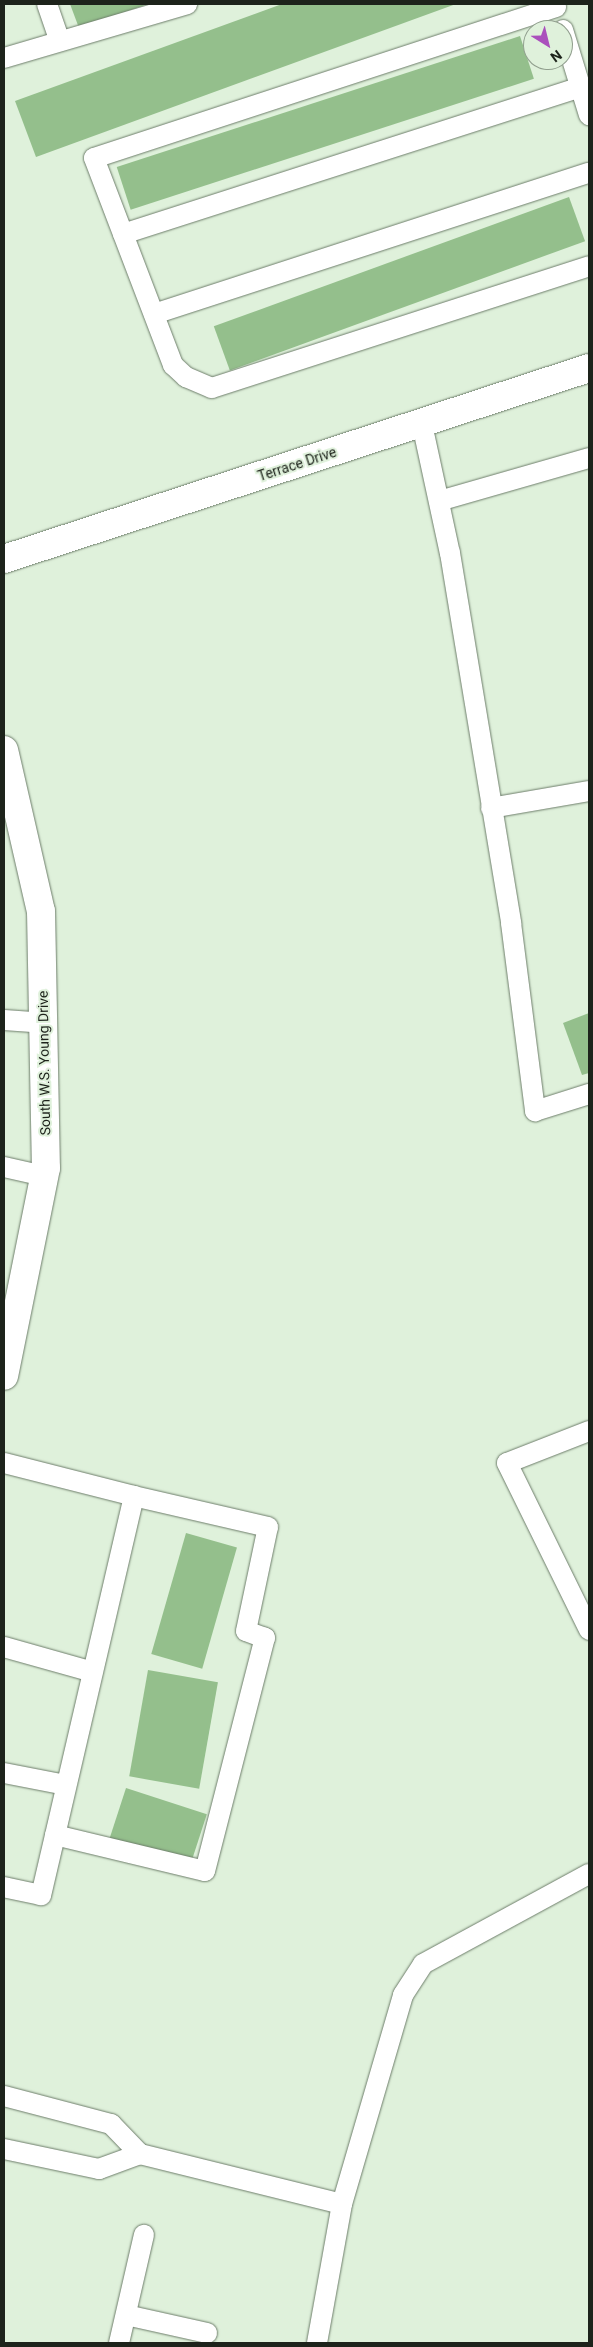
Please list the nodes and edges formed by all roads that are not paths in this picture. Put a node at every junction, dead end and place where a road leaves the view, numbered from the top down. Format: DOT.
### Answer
graph roads {
  1 [pos="48,4"];
  2 [pos="186,4"];
  3 [pos="555,5"];
  4 [pos="560,20"];
  5 [pos="60,41"];
  6 [pos="4,58"];
  7 [pos="573,62"];
  8 [pos="581,87"];
  9 [pos="589,115"];
  10 [pos="589,173"];
  11 [pos="123,234"];
  12 [pos="589,266"];
  13 [pos="154,314"];
  14 [pos="589,368"];
  15 [pos="422,424"];
  16 [pos="589,458"];
  17 [pos="439,501"];
  18 [pos="4,559"];
  19 [pos="4,750"];
  20 [pos="589,792"];
  21 [pos="492,808"];
  22 [pos="4,1020"];
  23 [pos="43,1023"];
  24 [pos="589,1094"];
  25 [pos="4,1167"];
  26 [pos="44,1176"];
  27 [pos="4,1376"];
  28 [pos="589,1431"];
  29 [pos="4,1464"];
  30 [pos="134,1496"];
  31 [pos="589,1630"];
  32 [pos="4,1647"];
  33 [pos="93,1672"];
  34 [pos="4,1773"];
  35 [pos="66,1785"];
  36 [pos="55,1835"];
  37 [pos="589,1874"];
  38 [pos="4,1887"];
  39 [pos="4,2096"];
  40 [pos="4,2149"];
  41 [pos="140,2154"];
  42 [pos="342,2204"];
  43 [pos="144,2235"];
  44 [pos="126,2315"];
  45 [pos="207,2333"];
  46 [pos="119,2343"];
  47 [pos="317,2343"];
  1 -- 5 [label="lane"];
  2 -- 5 [label="lane"];
  3 -- 4 [label="lane"];
  3 -- 11 [label="lane"];
  5 -- 6 [label="lane"];
  7 -- 8 [label="lane"];
  8 -- 9 [label="lane"];
  8 -- 11 [label="lane"];
  10 -- 13 [label="lane"];
  11 -- 13 [label="lane"];
  12 -- 13 [label="lane"];
  14 -- 15 [label="main road, Terrace Drive"];
  15 -- 17 [label="lane"];
  15 -- 18 [label="main road, Terrace Drive"];
  16 -- 17 [label="lane"];
  17 -- 21 [label="lane"];
  19 -- 23 [label="main road, South W.S. Young Drive"];
  20 -- 21 [label="lane"];
  21 -- 24 [label="lane"];
  22 -- 23 [label="lane"];
  23 -- 26 [label="main road, South W.S. Young Drive"];
  25 -- 26 [label="lane"];
  26 -- 27 [label="main road, South W.S. Young Drive"];
  28 -- 31 [label="lane"];
  29 -- 30 [label="lane"];
  30 -- 33 [label="lane"];
  30 -- 36 [label="lane"];
  32 -- 33 [label="lane"];
  33 -- 35 [label="lane"];
  34 -- 35 [label="lane"];
  35 -- 36 [label="lane"];
  36 -- 38 [label="lane"];
  37 -- 42 [label="lane"];
  39 -- 41 [label="lane"];
  40 -- 41 [label="lane"];
  41 -- 42 [label="lane"];
  42 -- 47 [label="lane"];
  43 -- 44 [label="lane"];
  44 -- 45 [label="lane"];
  44 -- 46 [label="lane"];
}
